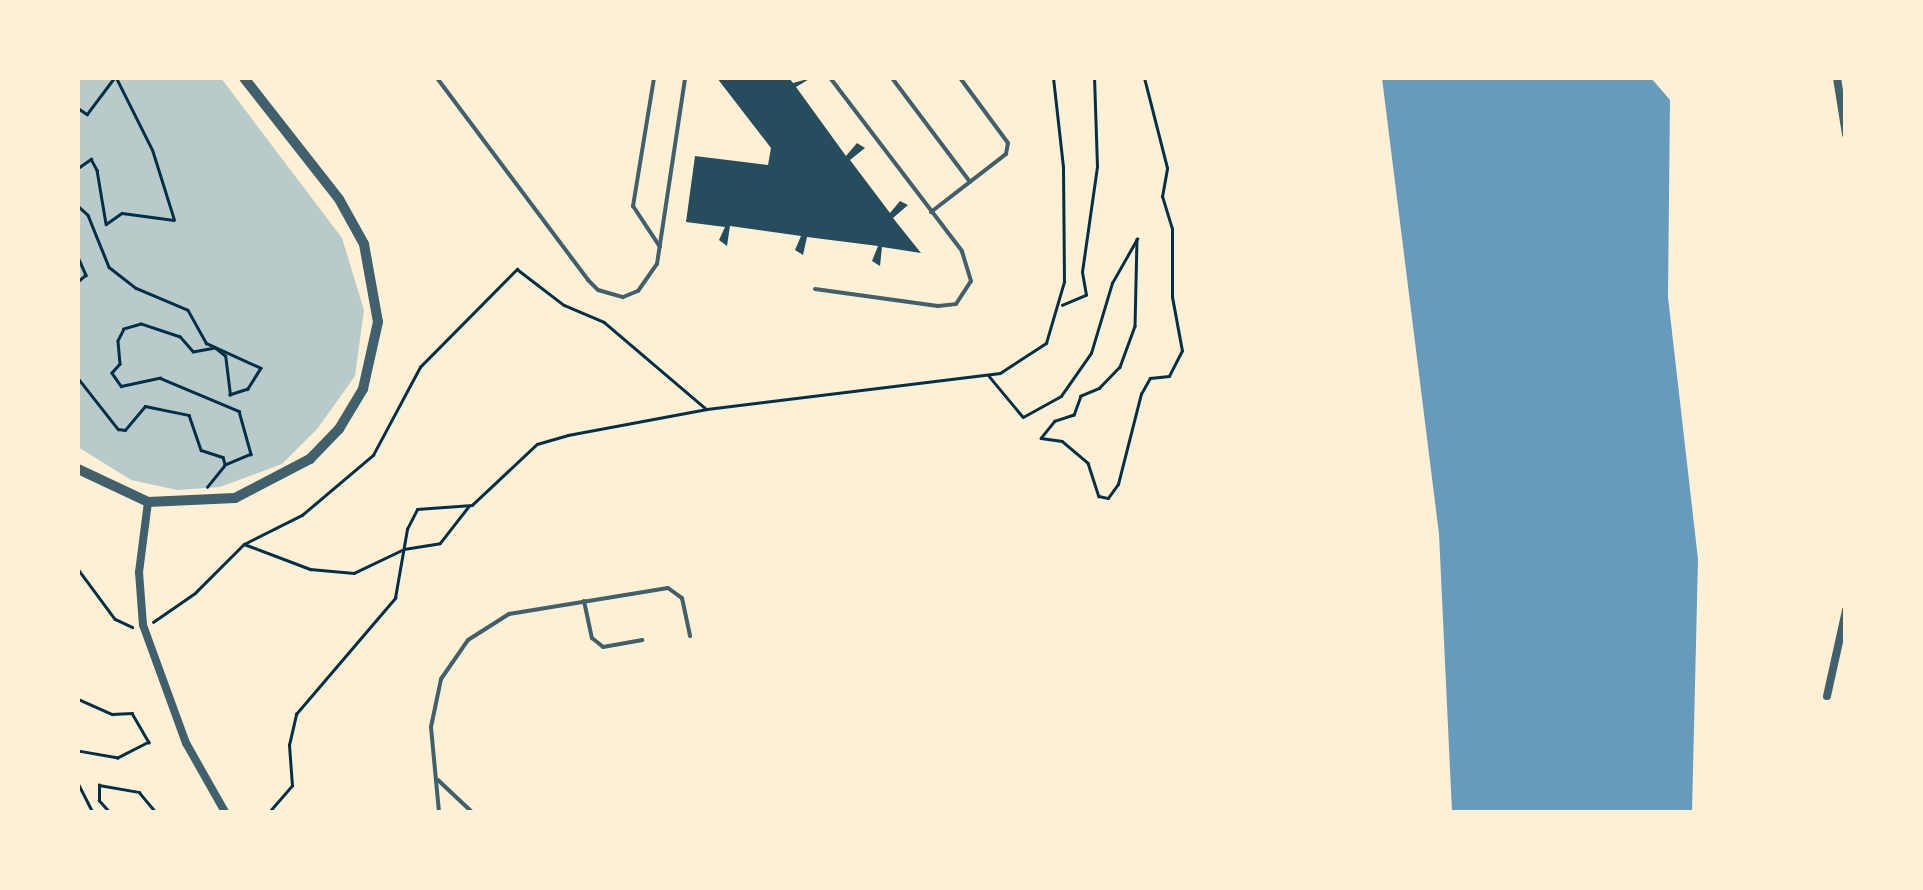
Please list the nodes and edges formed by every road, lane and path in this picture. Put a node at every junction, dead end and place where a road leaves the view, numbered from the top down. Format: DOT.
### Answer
graph roads {
  1 [pos="115,78"];
  2 [pos="244,78"];
  3 [pos="436,78"];
  4 [pos="654,78"];
  5 [pos="684,78"];
  6 [pos="830,78"];
  7 [pos="892,78"];
  8 [pos="960,78"];
  9 [pos="1054,78"];
  10 [pos="1094,78"];
  11 [pos="1144,78"];
  12 [pos="1838,78"];
  13 [pos="78,108"];
  14 [pos="1846,134"];
  15 [pos="78,168"];
  16 [pos="970,182"];
  17 [pos="78,206"];
  18 [pos="931,212"];
  19 [pos="660,247"];
  20 [pos="78,257"];
  21 [pos="78,282"];
  22 [pos="814,288"];
  23 [pos="1061,305"];
  24 [pos="988,375"];
  25 [pos="78,378"];
  26 [pos="708,409"];
  27 [pos="225,465"];
  28 [pos="78,469"];
  29 [pos="148,502"];
  30 [pos="204,502"];
  31 [pos="469,505"];
  32 [pos="244,544"];
  33 [pos="404,549"];
  34 [pos="78,568"];
  35 [pos="584,602"];
  36 [pos="1846,610"];
  37 [pos="152,623"];
  38 [pos="134,626"];
  39 [pos="690,636"];
  40 [pos="642,640"];
  41 [pos="1827,696"];
  42 [pos="78,699"];
  43 [pos="78,751"];
  44 [pos="438,780"];
  45 [pos="78,782"];
  46 [pos="93,812"];
  47 [pos="109,812"];
  48 [pos="156,812"];
  49 [pos="225,812"];
  50 [pos="268,812"];
  51 [pos="439,812"];
  52 [pos="472,812"];
  1 -- 13 [label="path"];
  1 -- 15 [label="path"];
  2 -- 30 [label="street"];
  3 -- 19 [label="lane"];
  4 -- 19 [label="lane"];
  5 -- 19 [label="lane"];
  6 -- 18 [label="lane"];
  7 -- 16 [label="lane"];
  8 -- 16 [label="lane"];
  9 -- 23 [label="path"];
  10 -- 23 [label="path"];
  11 -- 24 [label="path"];
  12 -- 14 [label="street"];
  16 -- 18 [label="lane"];
  17 -- 27 [label="path"];
  18 -- 22 [label="lane"];
  20 -- 21 [label="path"];
  23 -- 24 [label="path"];
  24 -- 26 [label="path"];
  25 -- 27 [label="path"];
  26 -- 31 [label="path"];
  26 -- 32 [label="path"];
  27 -- 30 [label="path"];
  28 -- 29 [label="street"];
  29 -- 30 [label="street"];
  29 -- 49 [label="street"];
  31 -- 33 [label="path"];
  31 -- 33 [label="path"];
  32 -- 33 [label="path"];
  32 -- 37 [label="path"];
  33 -- 50 [label="path"];
  34 -- 38 [label="path"];
  35 -- 39 [label="lane"];
  35 -- 40 [label="lane"];
  35 -- 44 [label="lane"];
  36 -- 41 [label="street"];
  42 -- 43 [label="path"];
  44 -- 51 [label="lane"];
  44 -- 52 [label="lane"];
  45 -- 46 [label="path"];
  47 -- 48 [label="path"];
}
